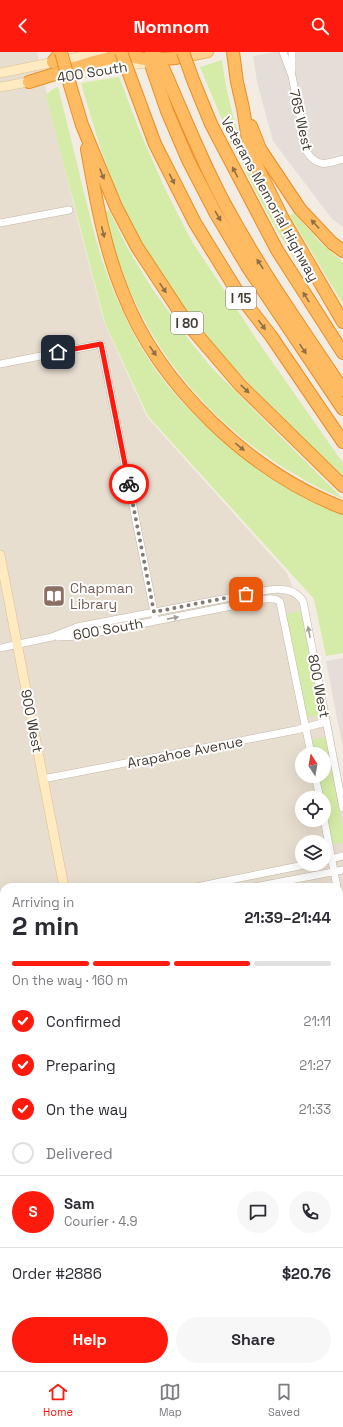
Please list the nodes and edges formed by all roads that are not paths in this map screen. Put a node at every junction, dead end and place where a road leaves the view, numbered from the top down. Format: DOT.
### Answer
graph roads {
  1 [pos="103,52"];
  2 [pos="208,52"];
  3 [pos="233,52"];
  4 [pos="282,52"];
  5 [pos="292,52"];
  6 [pos="126,53"];
  7 [pos="59,55"];
  8 [pos="180,55"];
  9 [pos="154,57"];
  10 [pos="0,73"];
  11 [pos="292,76"];
  12 [pos="29,82"];
  13 [pos="0,87"];
  14 [pos="243,108"];
  15 [pos="82,125"];
  16 [pos="343,159"];
  17 [pos="69,210"];
  18 [pos="0,223"];
  19 [pos="343,251"];
  20 [pos="343,322"];
  21 [pos="343,353"];
  22 [pos="0,364"];
  23 [pos="343,390"];
  24 [pos="343,409"];
  25 [pos="343,442"];
  26 [pos="343,486"];
  27 [pos="343,508"];
  28 [pos="0,555"];
  29 [pos="269,590"];
  30 [pos="280,602"];
  31 [pos="154,612"];
  32 [pos="156,621"];
  33 [pos="52,637"];
  34 [pos="17,644"];
  35 [pos="0,648"];
  36 [pos="326,722"];
  37 [pos="306,728"];
  38 [pos="310,747"];
  39 [pos="43,779"];
  40 [pos="343,808"];
  41 [pos="326,827"];
  42 [pos="343,856"];
  43 [pos="332,859"];
  44 [pos="295,867"];
  45 [pos="343,870"];
  46 [pos="334,871"];
  47 [pos="271,872"];
  48 [pos="63,883"];
  49 [pos="220,883"];
  50 [pos="273,883"];
  51 [pos="336,883"];
  1 -- 7 [label="main road, 400 South"];
  2 -- 8 [label="main road"];
  3 -- 14 [label="highway"];
  4 -- 11 [label="street, 765 West"];
  5 -- 11 [label="street, 765 West"];
  6 -- 9 [label="highway"];
  6 -- 12 [label="highway"];
  6 -- 25 [label="highway, I 15, one-way, bridge"];
  7 -- 10 [label="main road, 400 South"];
  7 -- 15 [label="highway, I 80, bridge"];
  8 -- 9 [label="highway"];
  21 -- 8 [label="highway, Veterans Memorial Highway, one-way, bridge"];
  9 -- 12 [label="main road, 400 South"];
  23 -- 9 [label="highway, one-way"];
  9 -- 24 [label="highway, one-way"];
  11 -- 16 [label="street, 765 West"];
  12 -- 13 [label="main road, 400 South"];
  19 -- 14 [label="highway, one-way"];
  14 -- 20 [label="highway"];
  15 -- 26 [label="highway, I 80, one-way"];
  15 -- 27 [label="highway, one-way"];
  17 -- 18 [label="street"];
  22 -- 31 [label="street"];
  28 -- 34 [label="main road, 900 West"];
  29 -- 31 [label="street, 600 South"];
  36 -- 29 [label="street, 800 West, one-way"];
  32 -- 30 [label="street, 600 South, one-way"];
  30 -- 37 [label="street, 800 West"];
  31 -- 32 [label="street"];
  31 -- 33 [label="street, 600 South"];
  32 -- 33 [label="street, 600 South"];
  33 -- 34 [label="street, 600 South"];
  34 -- 35 [label="street, 600 South"];
  34 -- 39 [label="main road, 900 West"];
  36 -- 37 [label="street, Arapahoe Avenue"];
  36 -- 40 [label="street, 800 West"];
  37 -- 38 [label="street, 800 West"];
  37 -- 39 [label="street, Arapahoe Avenue"];
  39 -- 48 [label="main road, 900 West"];
  41 -- 43 [label="street"];
  42 -- 43 [label="street"];
  43 -- 46 [label="street"];
  44 -- 47 [label="street"];
  45 -- 46 [label="street"];
  46 -- 50 [label="street"];
  46 -- 51 [label="street"];
  47 -- 49 [label="street"];
  47 -- 50 [label="street"];
}
